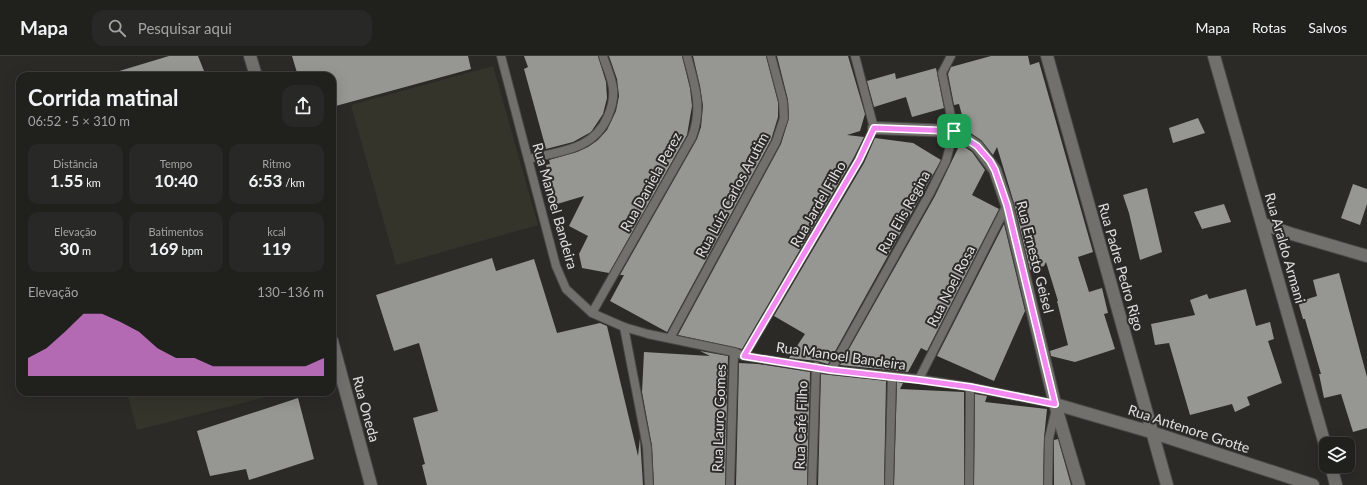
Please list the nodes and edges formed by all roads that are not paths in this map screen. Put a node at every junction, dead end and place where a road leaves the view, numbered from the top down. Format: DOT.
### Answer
graph roads {
  1 [pos="250,56"];
  2 [pos="502,56"];
  3 [pos="603,56"];
  4 [pos="687,56"];
  5 [pos="772,56"];
  6 [pos="855,56"];
  7 [pos="951,56"];
  8 [pos="1047,56"];
  9 [pos="1214,56"];
  10 [pos="255,72"];
  11 [pos="874,128"];
  12 [pos="954,131"];
  13 [pos="528,159"];
  14 [pos="1007,205"];
  15 [pos="1264,224"];
  16 [pos="1367,256"];
  17 [pos="592,313"];
  18 [pos="624,327"];
  19 [pos="670,338"];
  20 [pos="734,352"];
  21 [pos="336,356"];
  22 [pos="744,356"];
  23 [pos="816,366"];
  24 [pos="831,370"];
  25 [pos="892,376"];
  26 [pos="919,380"];
  27 [pos="970,387"];
  28 [pos="1056,405"];
  29 [pos="1151,432"];
  30 [pos="1323,437"];
  31 [pos="1333,473"];
  32 [pos="371,485"];
  33 [pos="649,485"];
  34 [pos="730,485"];
  35 [pos="812,485"];
  36 [pos="889,485"];
  37 [pos="969,485"];
  38 [pos="1048,485"];
  39 [pos="1080,485"];
  40 [pos="1167,485"];
  41 [pos="1314,485"];
  42 [pos="1336,485"];
  1 -- 10 [label="street"];
  2 -- 13 [label="lane, Rua Manoel Bandeira"];
  3 -- 13 [label="lane"];
  4 -- 17 [label="lane, Rua Daniela Perez"];
  5 -- 19 [label="lane, Rua Luiz Carlos Arutim"];
  6 -- 11 [label="lane"];
  7 -- 12 [label="lane, Rua Elis Regina"];
  8 -- 29 [label="street, Rua Padre Pedro Rigo"];
  9 -- 15 [label="street, Rua Araldo Armani"];
  11 -- 12 [label="street"];
  11 -- 22 [label="lane, Rua Jardel Filho"];
  12 -- 14 [label="street, Rua Ernesto Geisel"];
  12 -- 24 [label="lane, Rua Elis Regina"];
  13 -- 17 [label="lane, Rua Manoel Bandeira"];
  14 -- 26 [label="lane, Rua Noel Rosa"];
  14 -- 28 [label="street, Rua Ernesto Geisel"];
  15 -- 16 [label="street"];
  15 -- 30 [label="street, Rua Araldo Armani"];
  17 -- 18 [label="lane, Rua Manoel Bandeira"];
  18 -- 19 [label="lane, Rua Manoel Bandeira"];
  18 -- 33 [label="lane"];
  19 -- 20 [label="lane, Rua Manoel Bandeira"];
  20 -- 22 [label="lane, Rua Manoel Bandeira"];
  20 -- 34 [label="lane, Rua Lauro Gomes"];
  21 -- 32 [label="street, Rua Oneda"];
  22 -- 23 [label="lane, Rua Manoel Bandeira"];
  23 -- 24 [label="lane, Rua Manoel Bandeira"];
  23 -- 35 [label="lane, Rua Café Filho"];
  24 -- 25 [label="lane, Rua Manoel Bandeira"];
  25 -- 26 [label="lane, Rua Manoel Bandeira"];
  25 -- 36 [label="lane"];
  26 -- 27 [label="lane, Rua Manoel Bandeira"];
  27 -- 28 [label="lane, Rua Manoel Bandeira"];
  27 -- 37 [label="lane"];
  28 -- 29 [label="street, Rua Antenore Grotte"];
  28 -- 38 [label="lane"];
  28 -- 39 [label="street, Rua Ernesto Geisel"];
  29 -- 40 [label="street, Rua Padre Pedro Rigo"];
  29 -- 41 [label="street, Rua Antenore Grotte"];
  31 -- 42 [label="street"];
}
